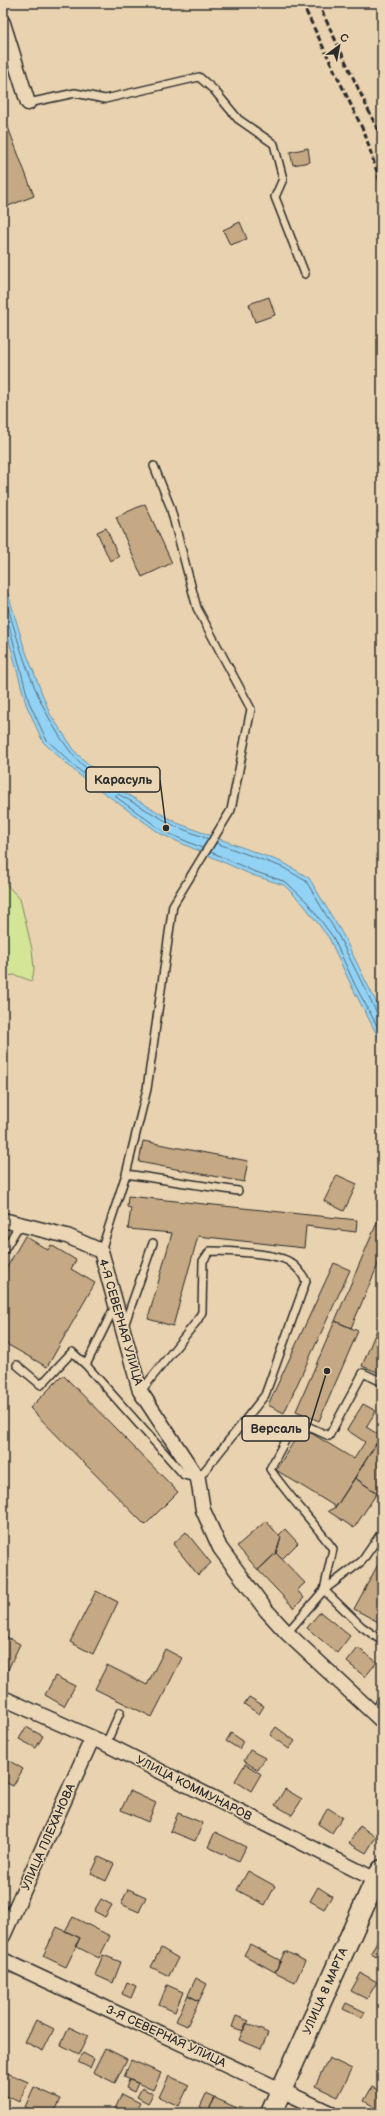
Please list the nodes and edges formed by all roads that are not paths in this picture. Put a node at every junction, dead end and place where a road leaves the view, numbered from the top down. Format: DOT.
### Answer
graph roads {
  1 [pos="3,23"];
  2 [pos="6,43"];
  3 [pos="28,103"];
  4 [pos="305,274"];
  5 [pos="154,466"];
  6 [pos="126,1174"];
  7 [pos="238,1191"];
  8 [pos="3,1220"];
  9 [pos="20,1224"];
  10 [pos="153,1243"];
  11 [pos="100,1251"];
  12 [pos="3,1252"];
  13 [pos="116,1305"];
  14 [pos="123,1330"];
  15 [pos="17,1365"];
  16 [pos="86,1365"];
  17 [pos="382,1382"];
  18 [pos="140,1391"];
  19 [pos="198,1479"];
  20 [pos="382,1532"];
  21 [pos="324,1590"];
  22 [pos="287,1633"];
  23 [pos="382,1641"];
  24 [pos="3,1698"];
  25 [pos="382,1699"];
  26 [pos="120,1712"];
  27 [pos="378,1718"];
  28 [pos="92,1739"];
  29 [pos="106,1744"];
  30 [pos="380,1877"];
  31 [pos="3,1936"];
  32 [pos="3,1960"];
  33 [pos="280,2089"];
  34 [pos="270,2113"];
  35 [pos="330,2113"];
  1 -- 2 [label="street"];
  2 -- 3 [label="street"];
  3 -- 4 [label="lane"];
  5 -- 6 [label="lane"];
  6 -- 7 [label="lane"];
  6 -- 11 [label="lane"];
  8 -- 9 [label="street, 4-Я СЕВЕРНАЯ УЛИЦА"];
  9 -- 11 [label="street, 4-Я СЕВЕРНАЯ УЛИЦА"];
  9 -- 12 [label="lane"];
  10 -- 14 [label="lane"];
  11 -- 13 [label="street, 4-Я СЕВЕРНАЯ УЛИЦА"];
  13 -- 14 [label="street, 4-Я СЕВЕРНАЯ УЛИЦА"];
  13 -- 16 [label="lane"];
  14 -- 18 [label="street, 4-Я СЕВЕРНАЯ УЛИЦА"];
  15 -- 16 [label="lane"];
  16 -- 19 [label="lane"];
  17 -- 21 [label="lane"];
  18 -- 19 [label="street, 4-Я СЕВЕРНАЯ УЛИЦА"];
  18 -- 19 [label="lane"];
  19 -- 22 [label="street, 4-Я СЕВЕРНАЯ УЛИЦА"];
  20 -- 21 [label="lane"];
  21 -- 22 [label="lane"];
  21 -- 23 [label="lane"];
  22 -- 27 [label="street, 4-Я СЕВЕРНАЯ УЛИЦА"];
  24 -- 28 [label="street, УЛИЦА КОММУНАРОВ"];
  25 -- 27 [label="lane"];
  26 -- 29 [label="lane"];
  28 -- 29 [label="street, УЛИЦА КОММУНАРОВ"];
  28 -- 31 [label="street, УЛИЦА ПЛЕХАНОВА"];
  29 -- 30 [label="street, УЛИЦА КОММУНАРОВ"];
  30 -- 33 [label="street, УЛИЦА 8 МАРТА"];
  32 -- 33 [label="street, 3-Я СЕВЕРНАЯ УЛИЦА"];
  33 -- 34 [label="street, УЛИЦА 8 МАРТА"];
  33 -- 35 [label="street, 3-Я СЕВЕРНАЯ УЛИЦА"];
}
